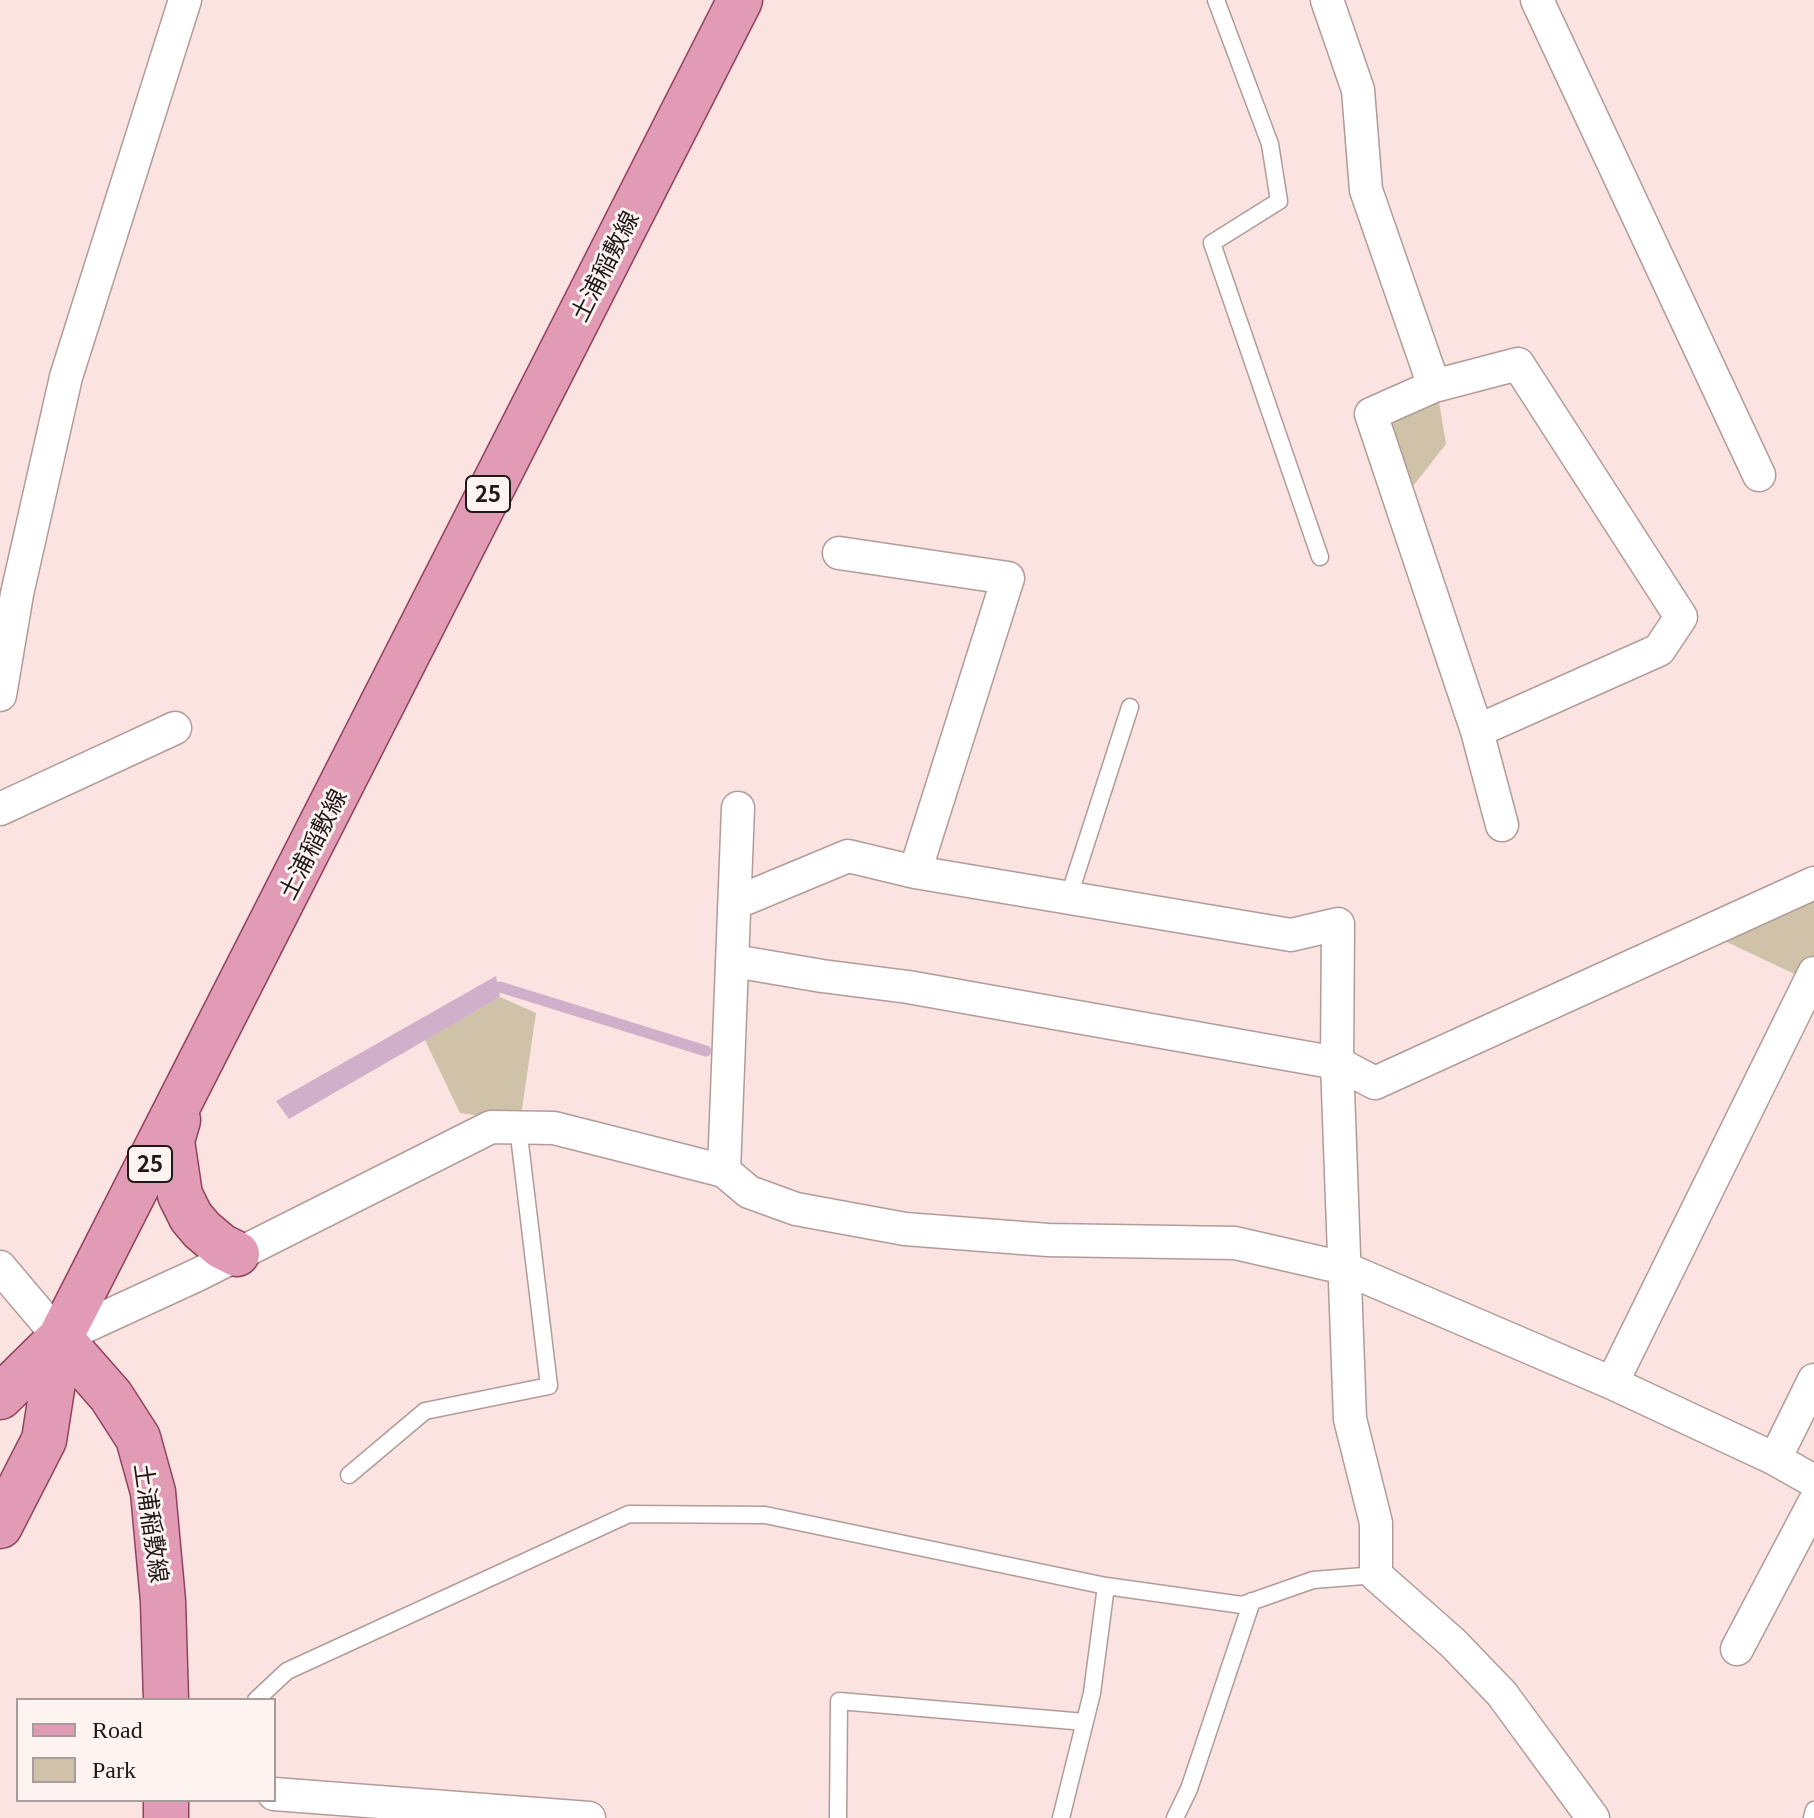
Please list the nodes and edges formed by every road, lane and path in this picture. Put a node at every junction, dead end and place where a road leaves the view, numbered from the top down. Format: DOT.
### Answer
graph roads {
  1 [pos="185,0"];
  2 [pos="740,0"];
  3 [pos="1216,0"];
  4 [pos="1327,0"];
  5 [pos="1537,0"];
  6 [pos="1434,386"];
  7 [pos="1759,475"];
  8 [pos="839,553"];
  9 [pos="1320,557"];
  10 [pos="0,695"];
  11 [pos="1130,707"];
  12 [pos="175,728"];
  13 [pos="1477,731"];
  14 [pos="738,808"];
  15 [pos="0,809"];
  16 [pos="1502,825"];
  17 [pos="915,872"];
  18 [pos="1814,883"];
  19 [pos="1068,899"];
  20 [pos="735,903"];
  21 [pos="734,961"];
  22 [pos="1814,973"];
  23 [pos="1337,1063"];
  24 [pos="183,1098"];
  25 [pos="518,1127"];
  26 [pos="724,1171"];
  27 [pos="237,1254"];
  28 [pos="0,1267"];
  29 [pos="1344,1268"];
  30 [pos="60,1338"];
  31 [pos="1814,1380"];
  32 [pos="1612,1383"];
  33 [pos="0,1397"];
  34 [pos="1775,1459"];
  35 [pos="349,1475"];
  36 [pos="1814,1481"];
  37 [pos="1814,1503"];
  38 [pos="0,1526"];
  39 [pos="1376,1575"];
  40 [pos="1106,1586"];
  41 [pos="1252,1601"];
  42 [pos="1737,1649"];
  43 [pos="166,1698"];
  44 [pos="258,1698"];
  45 [pos="1085,1722"];
  46 [pos="276,1794"];
  47 [pos="1814,1810"];
  48 [pos="589,1818"];
  49 [pos="838,1818"];
  50 [pos="1061,1818"];
  51 [pos="1175,1818"];
  52 [pos="1593,1818"];
  53 [pos="1812,1818"];
  1 -- 10 [label="street"];
  2 -- 24 [label="main road, 土浦稲敷線 / 25"];
  3 -- 9 [label="lane"];
  4 -- 6 [label="street"];
  5 -- 7 [label="street"];
  6 -- 13 [label="street"];
  6 -- 13 [label="street"];
  8 -- 17 [label="street"];
  11 -- 19 [label="lane"];
  12 -- 15 [label="street"];
  13 -- 16 [label="street"];
  14 -- 20 [label="street"];
  17 -- 19 [label="street"];
  17 -- 20 [label="street"];
  18 -- 23 [label="street"];
  19 -- 23 [label="street"];
  20 -- 21 [label="street"];
  21 -- 23 [label="street"];
  21 -- 26 [label="street"];
  22 -- 32 [label="street"];
  23 -- 29 [label="street"];
  24 -- 27 [label="main road"];
  24 -- 30 [label="main road, 土浦稲敷線 / 25"];
  25 -- 26 [label="street"];
  25 -- 27 [label="street"];
  25 -- 35 [label="lane"];
  26 -- 29 [label="street"];
  27 -- 30 [label="street"];
  28 -- 30 [label="street"];
  29 -- 32 [label="street"];
  29 -- 39 [label="street"];
  30 -- 33 [label="main road, 25"];
  30 -- 38 [label="main road, 25"];
  30 -- 43 [label="main road, 土浦稲敷線"];
  31 -- 34 [label="street"];
  32 -- 34 [label="street"];
  34 -- 36 [label="street"];
  37 -- 42 [label="street"];
  39 -- 41 [label="lane"];
  39 -- 52 [label="street"];
  40 -- 41 [label="lane"];
  40 -- 44 [label="lane"];
  40 -- 45 [label="lane"];
  41 -- 51 [label="lane"];
  45 -- 49 [label="lane"];
  45 -- 50 [label="lane"];
  46 -- 48 [label="street"];
  47 -- 53 [label="lane"];
}
